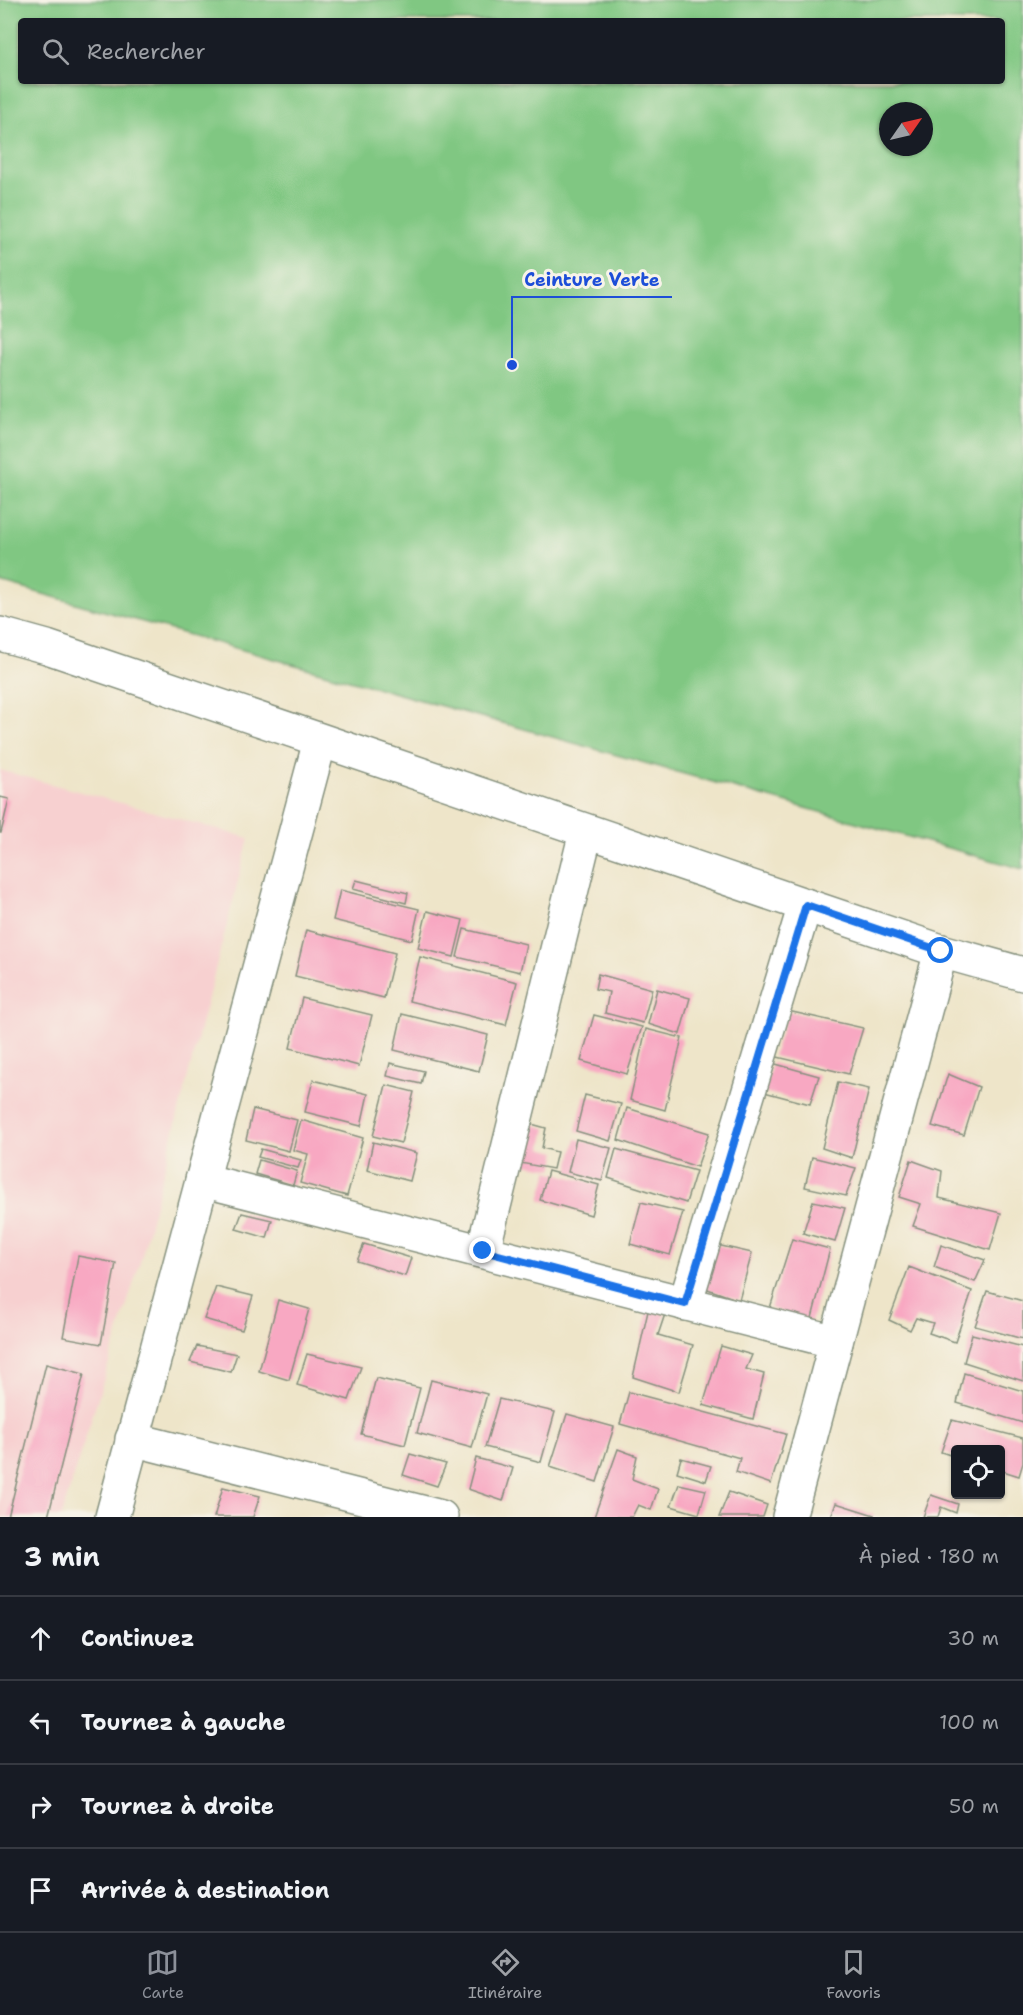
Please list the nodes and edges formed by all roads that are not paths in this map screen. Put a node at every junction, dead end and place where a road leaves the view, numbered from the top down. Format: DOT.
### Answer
graph roads {
  1 [pos="0,634"];
  2 [pos="320,741"];
  3 [pos="586,832"];
  4 [pos="806,905"];
  5 [pos="941,951"];
  6 [pos="1023,974"];
  7 [pos="202,1180"];
  8 [pos="483,1251"];
  9 [pos="685,1304"];
  10 [pos="836,1342"];
  11 [pos="132,1439"];
  12 [pos="111,1517"];
  13 [pos="441,1517"];
  14 [pos="789,1517"];
  1 -- 2 [label="street"];
  2 -- 3 [label="street"];
  2 -- 7 [label="street"];
  3 -- 4 [label="street"];
  3 -- 8 [label="street"];
  4 -- 5 [label="street"];
  4 -- 9 [label="street"];
  5 -- 6 [label="street"];
  5 -- 10 [label="street"];
  7 -- 8 [label="street"];
  7 -- 11 [label="street"];
  8 -- 9 [label="street"];
  9 -- 10 [label="street"];
  10 -- 14 [label="street"];
  11 -- 12 [label="street"];
  11 -- 13 [label="street"];
}
